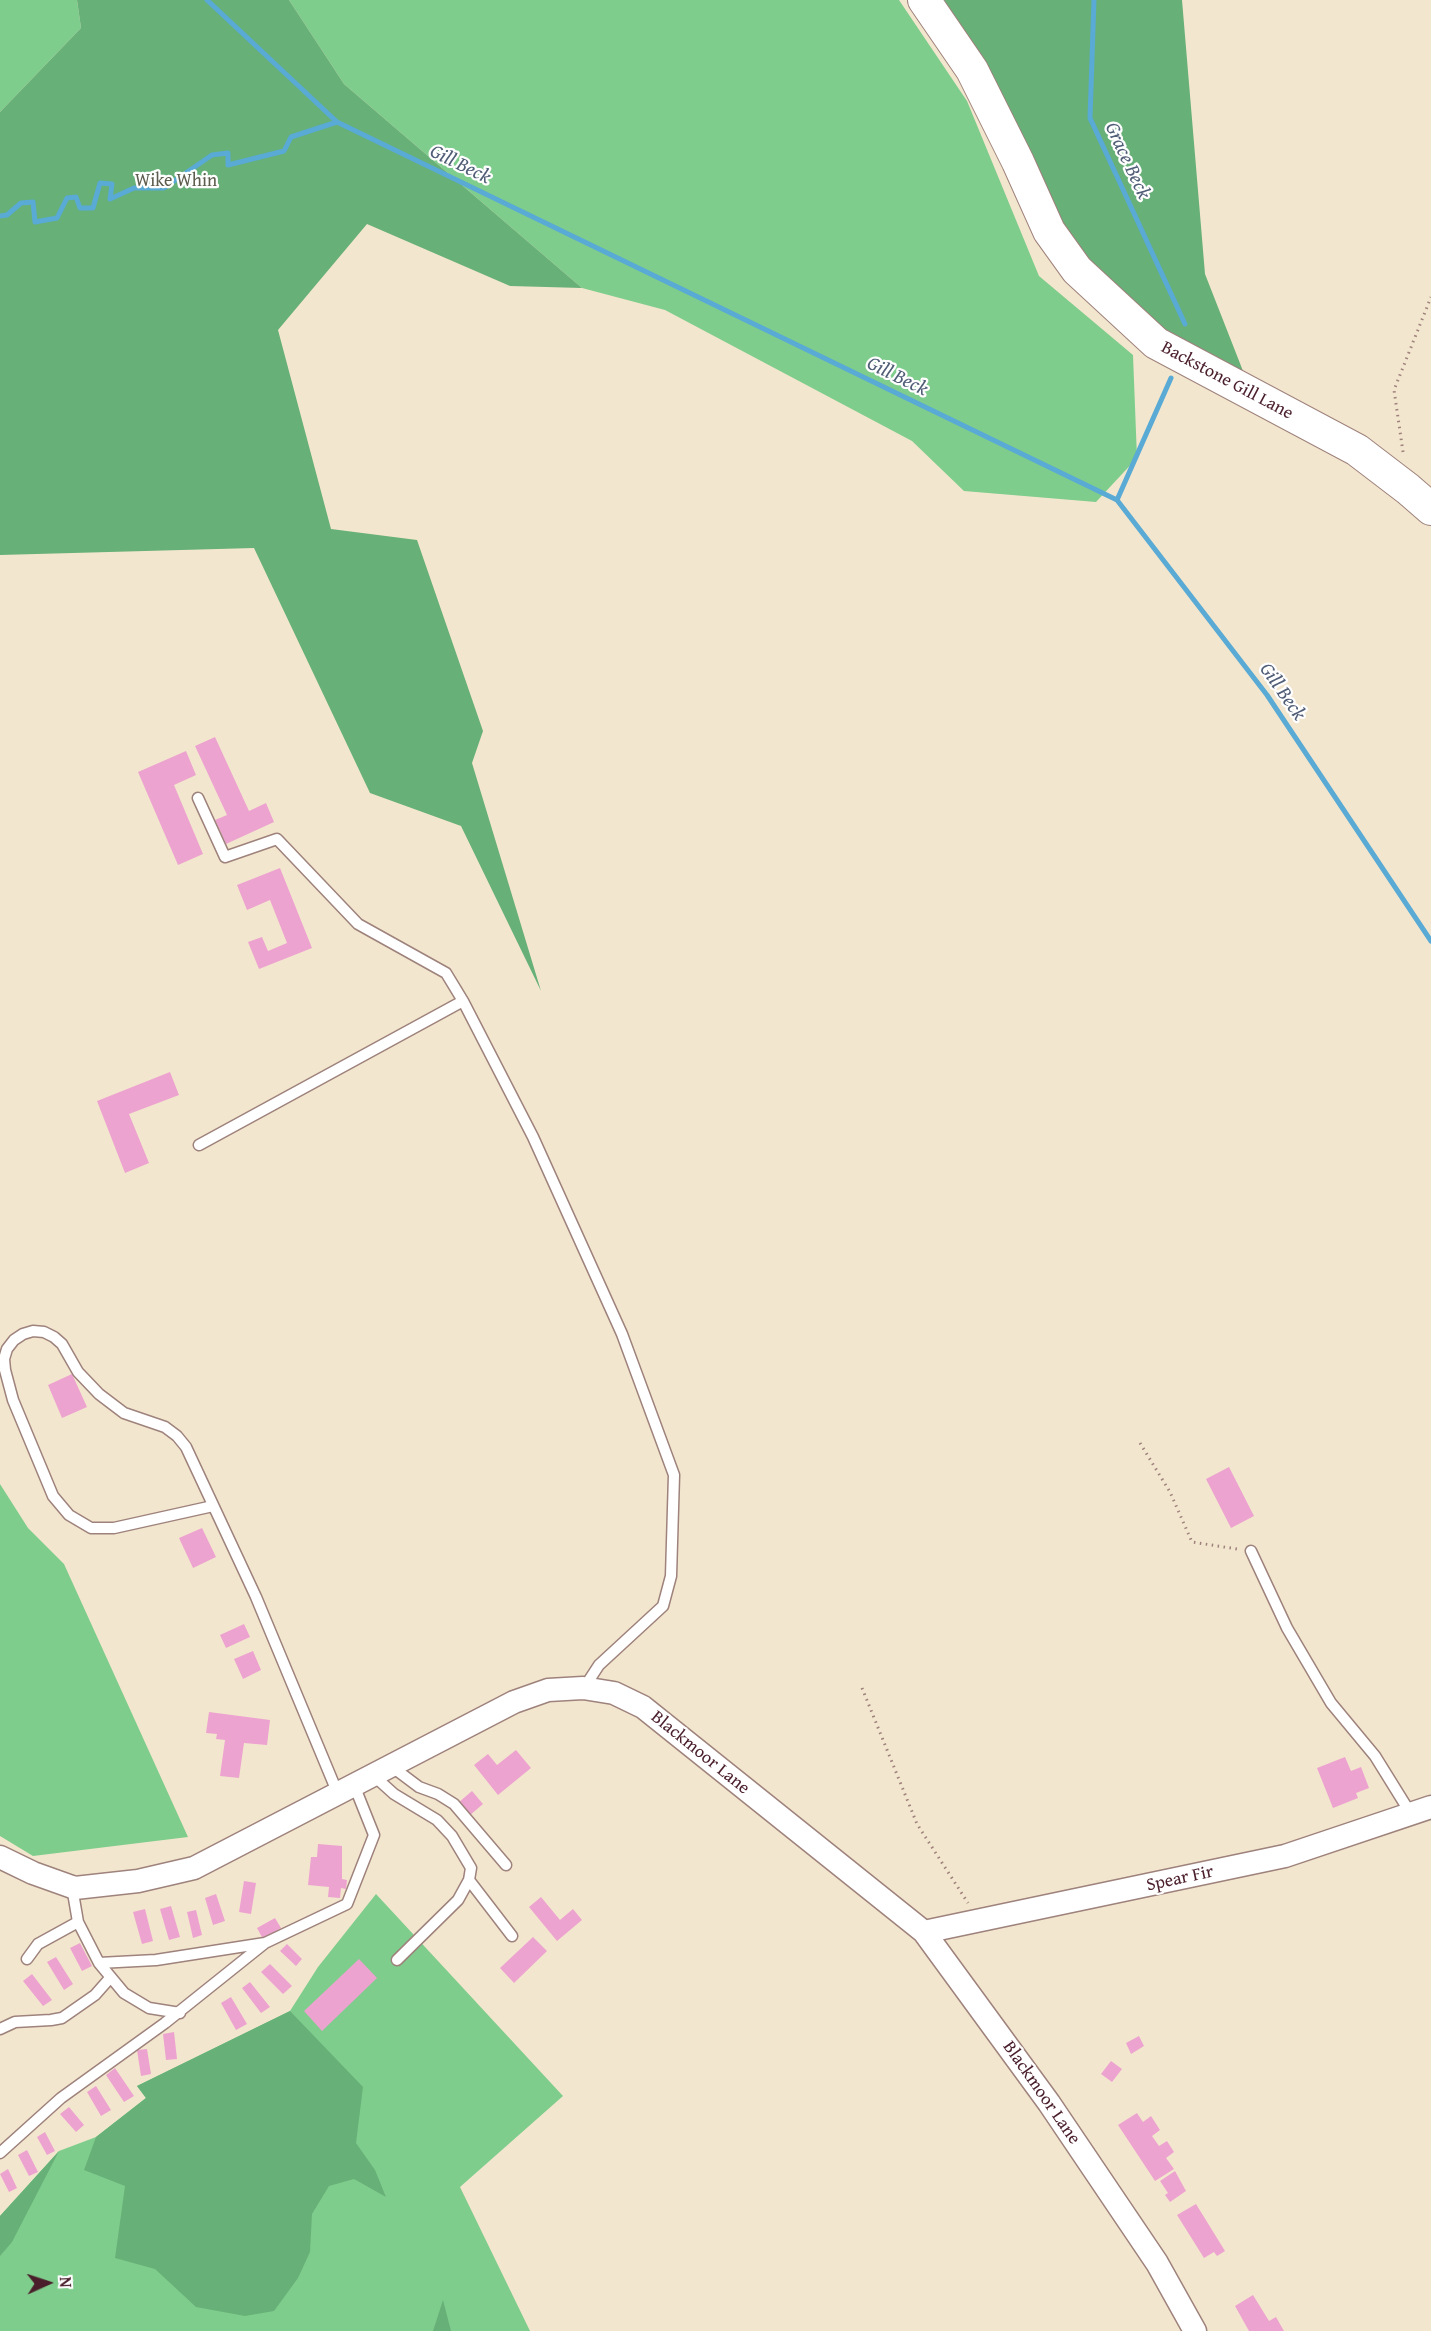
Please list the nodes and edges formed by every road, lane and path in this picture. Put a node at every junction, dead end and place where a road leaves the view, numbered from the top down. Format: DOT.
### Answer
graph roads {
  1 [pos="924,0"];
  2 [pos="1431,297"];
  3 [pos="1420,499"];
  4 [pos="198,798"];
  5 [pos="463,1001"];
  6 [pos="199,1145"];
  7 [pos="1140,1443"];
  8 [pos="213,1506"];
  9 [pos="1251,1551"];
  10 [pos="583,1688"];
  11 [pos="862,1688"];
  12 [pos="364,1780"];
  13 [pos="1421,1811"];
  14 [pos="0,1857"];
  15 [pos="506,1865"];
  16 [pos="469,1880"];
  17 [pos="72,1887"];
  18 [pos="979,1921"];
  19 [pos="78,1922"];
  20 [pos="924,1932"];
  21 [pos="512,1936"];
  22 [pos="266,1943"];
  23 [pos="27,1959"];
  24 [pos="397,1960"];
  25 [pos="99,1963"];
  26 [pos="110,1978"];
  27 [pos="180,2013"];
  28 [pos="0,2028"];
  29 [pos="0,2153"];
  30 [pos="1195,2331"];
  1 -- 3 [label="street, Backstone Gill Lane"];
  2 -- 3 [label="path"];
  4 -- 5 [label="lane"];
  5 -- 6 [label="lane"];
  5 -- 10 [label="lane"];
  7 -- 9 [label="path"];
  8 -- 8 [label="lane"];
  8 -- 12 [label="lane"];
  9 -- 13 [label="lane"];
  10 -- 12 [label="street, Blackmoor Lane"];
  10 -- 20 [label="street, Blackmoor Lane"];
  11 -- 18 [label="path"];
  12 -- 15 [label="lane"];
  12 -- 16 [label="lane"];
  12 -- 17 [label="street, Blackmoor Lane"];
  12 -- 22 [label="lane"];
  13 -- 18 [label="street, Spear Fir"];
  14 -- 17 [label="street, Blackmoor Lane"];
  16 -- 21 [label="lane"];
  16 -- 24 [label="lane"];
  17 -- 19 [label="lane"];
  18 -- 20 [label="street, Spear Fir"];
  19 -- 23 [label="lane"];
  19 -- 25 [label="lane"];
  20 -- 30 [label="street, Blackmoor Lane"];
  22 -- 25 [label="lane"];
  22 -- 27 [label="lane"];
  25 -- 26 [label="lane"];
  26 -- 27 [label="lane"];
  26 -- 28 [label="lane"];
  27 -- 29 [label="lane"];
}
